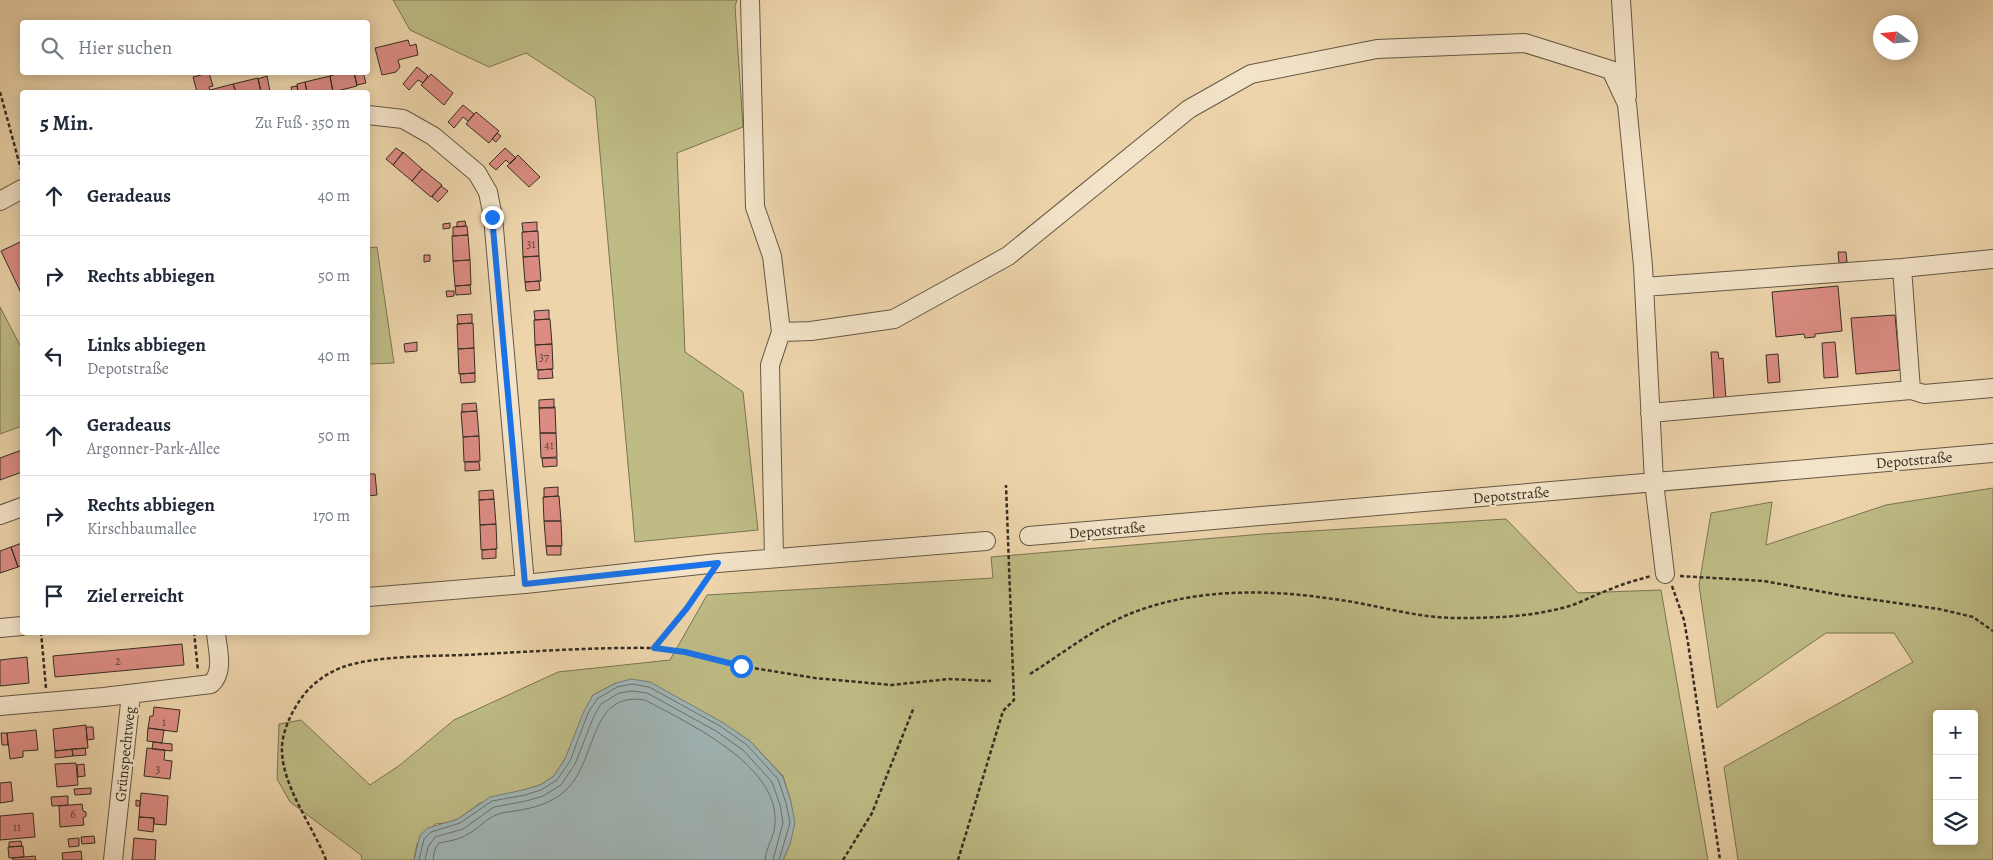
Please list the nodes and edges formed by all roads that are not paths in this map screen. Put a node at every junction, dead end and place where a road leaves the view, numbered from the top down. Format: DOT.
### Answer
graph roads {
  1 [pos="750,0"];
  2 [pos="1622,0"];
  3 [pos="1627,104"];
  4 [pos="370,115"];
  5 [pos="20,190"];
  6 [pos="0,201"];
  7 [pos="1993,259"];
  8 [pos="1902,268"];
  9 [pos="1644,287"];
  10 [pos="781,332"];
  11 [pos="1993,388"];
  12 [pos="1911,390"];
  13 [pos="1650,413"];
  14 [pos="1993,453"];
  15 [pos="1654,482"];
  16 [pos="20,508"];
  17 [pos="0,514"];
  18 [pos="1029,536"];
  19 [pos="986,541"];
  20 [pos="774,558"];
  21 [pos="1665,574"];
  22 [pos="525,584"];
  23 [pos="370,597"];
  24 [pos="20,626"];
  25 [pos="0,628"];
  26 [pos="216,635"];
  27 [pos="131,694"];
  28 [pos="0,706"];
  29 [pos="113,860"];
  1 -- 10 [label="street"];
  2 -- 3 [label="street"];
  3 -- 9 [label="street"];
  3 -- 10 [label="street"];
  4 -- 22 [label="street"];
  5 -- 6 [label="street"];
  7 -- 8 [label="street"];
  8 -- 9 [label="street"];
  8 -- 12 [label="street"];
  9 -- 13 [label="street"];
  10 -- 20 [label="street"];
  11 -- 12 [label="street"];
  12 -- 13 [label="street"];
  13 -- 15 [label="street"];
  14 -- 15 [label="street, Depotstraße"];
  15 -- 18 [label="street, Depotstraße"];
  15 -- 21 [label="street"];
  16 -- 17 [label="street"];
  19 -- 20 [label="street"];
  20 -- 22 [label="street"];
  22 -- 23 [label="street"];
  24 -- 25 [label="street"];
  26 -- 27 [label="street, Grünspechtweg"];
  27 -- 28 [label="street"];
  27 -- 29 [label="street, Grünspechtweg"];
}
